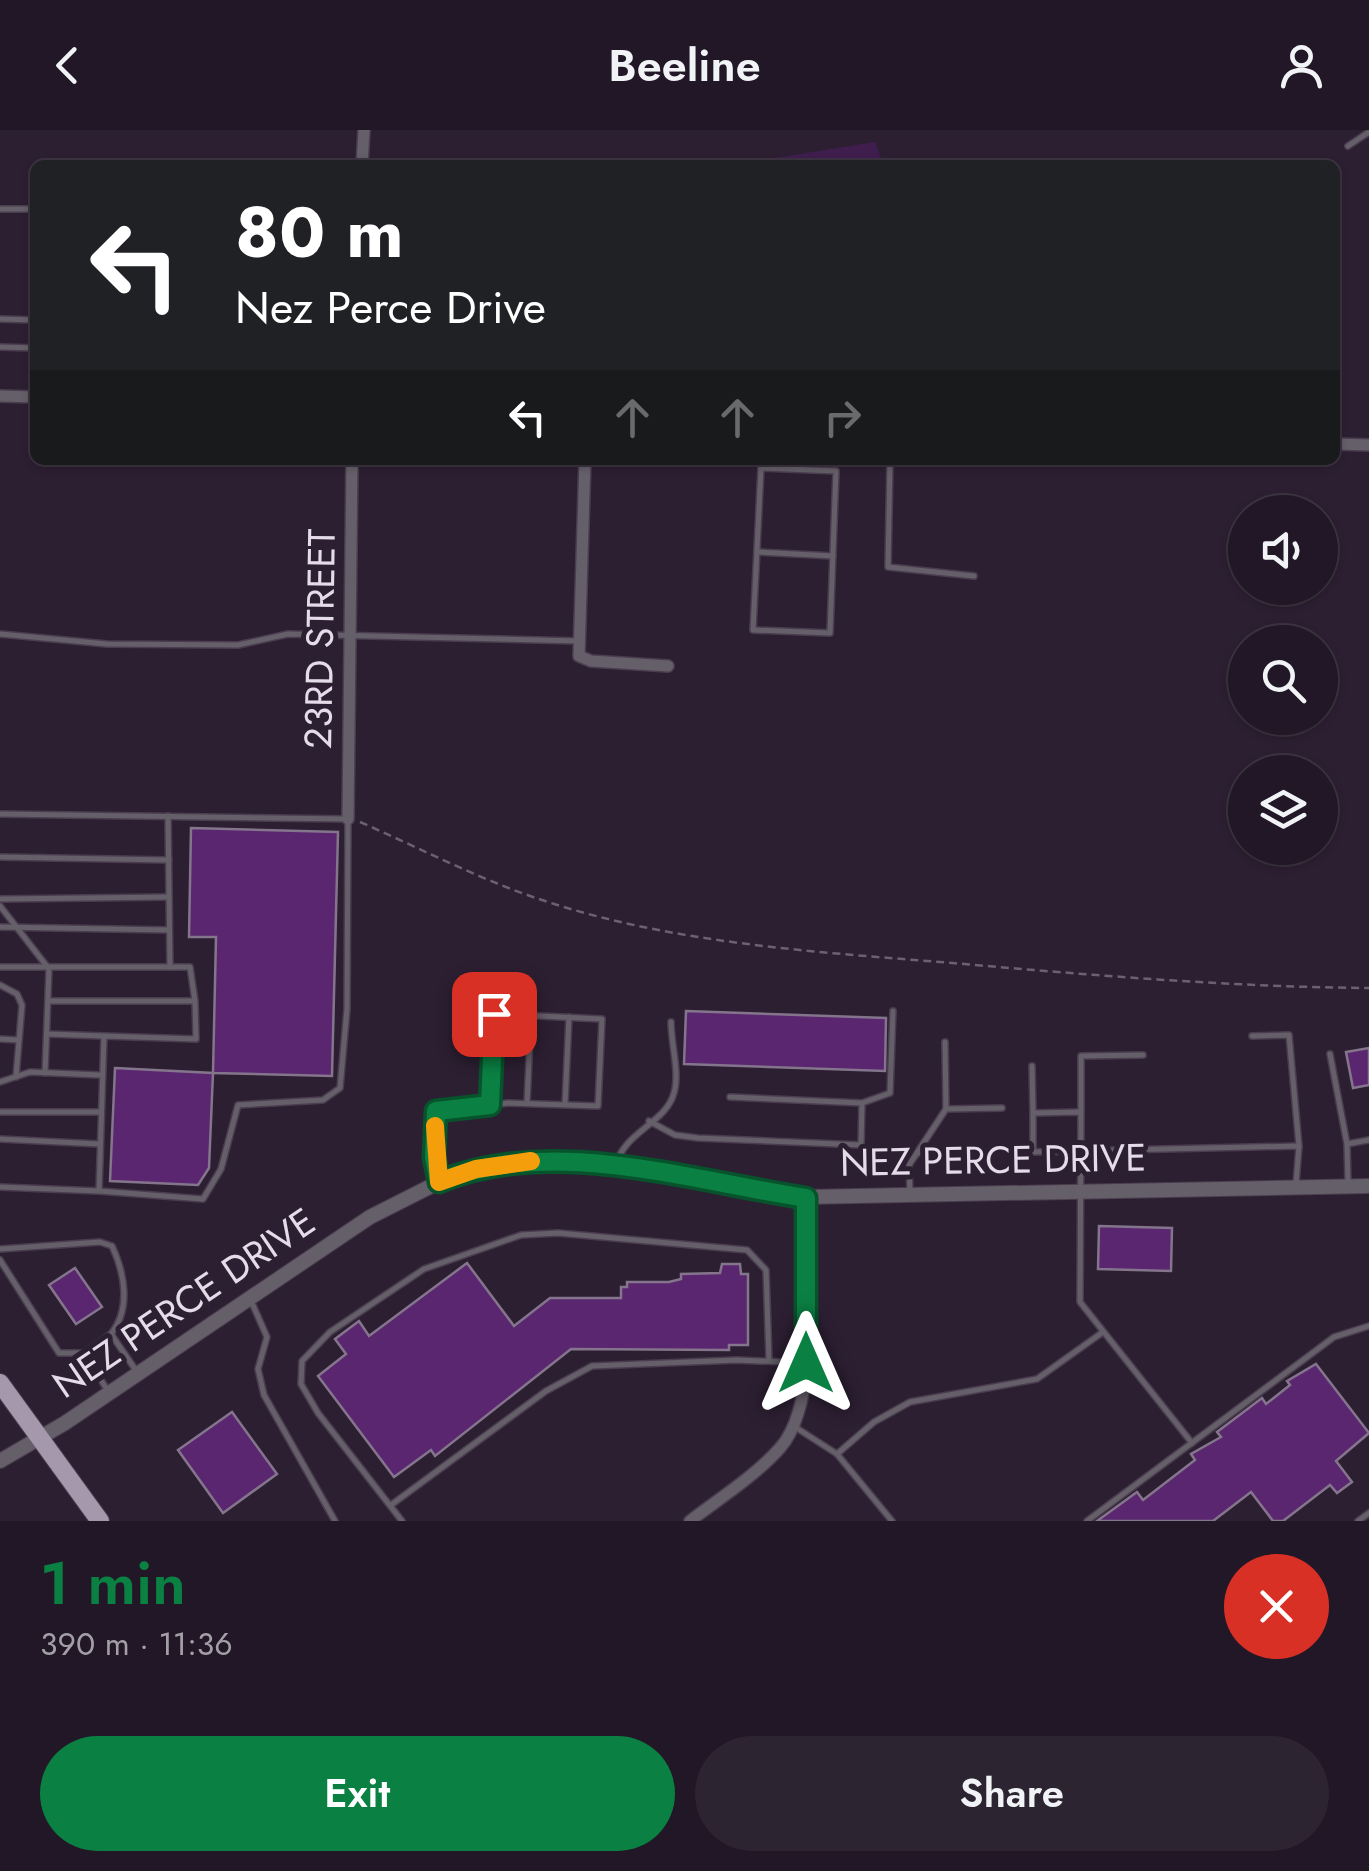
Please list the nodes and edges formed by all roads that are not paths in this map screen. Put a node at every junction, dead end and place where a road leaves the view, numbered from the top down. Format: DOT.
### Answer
graph roads {
  1 [pos="364,130"];
  2 [pos="1369,132"];
  3 [pos="1348,146"];
  4 [pos="362,160"];
  5 [pos="0,209"];
  6 [pos="30,209"];
  7 [pos="0,319"];
  8 [pos="30,320"];
  9 [pos="0,347"];
  10 [pos="30,348"];
  11 [pos="0,396"];
  12 [pos="30,397"];
  13 [pos="1340,444"];
  14 [pos="1369,445"];
  15 [pos="352,465"];
  16 [pos="585,465"];
  17 [pos="762,465"];
  18 [pos="773,465"];
  19 [pos="890,465"];
  20 [pos="757,552"];
  21 [pos="833,556"];
  22 [pos="974,576"];
  23 [pos="0,634"];
  24 [pos="350,635"];
  25 [pos="579,641"];
  26 [pos="668,666"];
  27 [pos="0,814"];
  28 [pos="168,816"];
  29 [pos="348,819"];
  30 [pos="0,857"];
  31 [pos="169,860"];
  32 [pos="169,897"];
  33 [pos="0,902"];
  34 [pos="0,927"];
  35 [pos="21,929"];
  36 [pos="169,930"];
  37 [pos="0,967"];
  38 [pos="170,967"];
  39 [pos="50,970"];
  40 [pos="0,985"];
  41 [pos="48,1001"];
  42 [pos="195,1001"];
  43 [pos="893,1011"];
  44 [pos="531,1016"];
  45 [pos="569,1017"];
  46 [pos="671,1022"];
  47 [pos="47,1034"];
  48 [pos="104,1036"];
  49 [pos="1252,1036"];
  50 [pos="0,1039"];
  51 [pos="19,1040"];
  52 [pos="945,1042"];
  53 [pos="1330,1054"];
  54 [pos="1143,1055"];
  55 [pos="1032,1066"];
  56 [pos="45,1073"];
  57 [pos="100,1075"];
  58 [pos="16,1076"];
  59 [pos="0,1082"];
  60 [pos="730,1098"];
  61 [pos="862,1102"];
  62 [pos="527,1104"];
  63 [pos="490,1105"];
  64 [pos="565,1105"];
  65 [pos="1002,1108"];
  66 [pos="946,1110"];
  67 [pos="0,1112"];
  68 [pos="100,1112"];
  69 [pos="1081,1112"];
  70 [pos="1033,1113"];
  71 [pos="649,1121"];
  72 [pos="0,1139"];
  73 [pos="1369,1140"];
  74 [pos="100,1144"];
  75 [pos="1347,1144"];
  76 [pos="1300,1146"];
  77 [pos="1079,1149"];
  78 [pos="966,1150"];
  79 [pos="917,1152"];
  80 [pos="615,1168"];
  81 [pos="439,1182"];
  82 [pos="1296,1186"];
  83 [pos="1348,1186"];
  84 [pos="1369,1186"];
  85 [pos="0,1187"];
  86 [pos="1079,1190"];
  87 [pos="99,1191"];
  88 [pos="910,1195"];
  89 [pos="806,1198"];
  90 [pos="0,1249"];
  91 [pos="0,1260"];
  92 [pos="250,1300"];
  93 [pos="1369,1326"];
  94 [pos="1103,1332"];
  95 [pos="111,1334"];
  96 [pos="84,1353"];
  97 [pos="769,1360"];
  98 [pos="806,1363"];
  99 [pos="139,1374"];
  100 [pos="0,1382"];
  101 [pos="109,1394"];
  102 [pos="792,1426"];
  103 [pos="40,1438"];
  104 [pos="1192,1443"];
  105 [pos="837,1454"];
  106 [pos="0,1461"];
  107 [pos="390,1506"];
  108 [pos="1369,1513"];
  109 [pos="332,1520"];
  110 [pos="100,1521"];
  111 [pos="402,1521"];
  112 [pos="690,1521"];
  113 [pos="892,1521"];
  114 [pos="1087,1521"];
  115 [pos="1358,1521"];
  1 -- 4 [label="street"];
  2 -- 3 [label="lane"];
  5 -- 6 [label="lane"];
  7 -- 8 [label="lane"];
  9 -- 10 [label="lane"];
  11 -- 12 [label="street"];
  13 -- 14 [label="street"];
  15 -- 24 [label="street, 23RD STREET"];
  16 -- 25 [label="street"];
  17 -- 20 [label="lane"];
  18 -- 21 [label="lane"];
  19 -- 22 [label="lane"];
  20 -- 21 [label="lane"];
  20 -- 21 [label="lane"];
  23 -- 24 [label="lane"];
  24 -- 25 [label="lane"];
  24 -- 29 [label="street, 23RD STREET"];
  25 -- 26 [label="street"];
  27 -- 28 [label="lane"];
  28 -- 29 [label="lane"];
  28 -- 31 [label="lane"];
  29 -- 87 [label="lane"];
  30 -- 31 [label="lane"];
  31 -- 32 [label="lane"];
  32 -- 33 [label="lane"];
  32 -- 36 [label="lane"];
  33 -- 35 [label="lane"];
  34 -- 35 [label="lane"];
  35 -- 36 [label="lane"];
  35 -- 39 [label="lane"];
  36 -- 38 [label="lane"];
  37 -- 39 [label="lane"];
  38 -- 39 [label="lane"];
  38 -- 42 [label="lane"];
  39 -- 41 [label="lane"];
  40 -- 51 [label="lane"];
  41 -- 42 [label="lane"];
  41 -- 47 [label="lane"];
  42 -- 48 [label="lane"];
  43 -- 61 [label="lane"];
  44 -- 45 [label="lane"];
  44 -- 62 [label="lane"];
  44 -- 63 [label="lane"];
  45 -- 64 [label="lane"];
  45 -- 64 [label="lane"];
  46 -- 71 [label="lane"];
  47 -- 48 [label="lane"];
  47 -- 56 [label="lane"];
  48 -- 57 [label="lane"];
  49 -- 76 [label="lane"];
  50 -- 51 [label="lane"];
  51 -- 58 [label="lane"];
  52 -- 66 [label="lane"];
  53 -- 75 [label="lane"];
  54 -- 69 [label="lane"];
  55 -- 70 [label="lane"];
  56 -- 57 [label="lane"];
  56 -- 58 [label="lane"];
  57 -- 68 [label="lane"];
  58 -- 59 [label="lane"];
  60 -- 61 [label="lane"];
  61 -- 71 [label="lane"];
  62 -- 63 [label="lane"];
  62 -- 64 [label="lane"];
  63 -- 81 [label="lane"];
  65 -- 66 [label="lane"];
  66 -- 79 [label="lane"];
  67 -- 68 [label="lane"];
  68 -- 74 [label="lane"];
  69 -- 70 [label="lane"];
  69 -- 77 [label="lane"];
  70 -- 77 [label="lane"];
  71 -- 80 [label="lane"];
  72 -- 74 [label="lane"];
  73 -- 75 [label="lane"];
  74 -- 87 [label="lane"];
  75 -- 83 [label="lane"];
  76 -- 77 [label="lane"];
  76 -- 82 [label="lane"];
  77 -- 86 [label="lane"];
  78 -- 79 [label="lane"];
  79 -- 88 [label="lane"];
  80 -- 81 [label="street, NEZ PERCE DRIVE"];
  80 -- 89 [label="street, NEZ PERCE DRIVE"];
  81 -- 92 [label="street, NEZ PERCE DRIVE"];
  82 -- 83 [label="street, NEZ PERCE DRIVE"];
  82 -- 86 [label="street, NEZ PERCE DRIVE"];
  83 -- 84 [label="street, NEZ PERCE DRIVE"];
  85 -- 87 [label="lane"];
  86 -- 88 [label="street, NEZ PERCE DRIVE"];
  86 -- 94 [label="lane"];
  88 -- 89 [label="street, NEZ PERCE DRIVE"];
  89 -- 98 [label="street"];
  90 -- 95 [label="lane"];
  91 -- 96 [label="lane"];
  92 -- 99 [label="street, NEZ PERCE DRIVE"];
  92 -- 109 [label="lane"];
  93 -- 104 [label="lane"];
  94 -- 104 [label="lane"];
  94 -- 105 [label="lane"];
  95 -- 96 [label="lane"];
  95 -- 99 [label="lane"];
  96 -- 101 [label="lane"];
  97 -- 98 [label="lane"];
  97 -- 107 [label="lane"];
  97 -- 107 [label="lane"];
  98 -- 102 [label="street"];
  99 -- 101 [label="street, NEZ PERCE DRIVE"];
  100 -- 103 [label="main road"];
  101 -- 103 [label="street, NEZ PERCE DRIVE"];
  102 -- 105 [label="lane"];
  102 -- 112 [label="street"];
  103 -- 106 [label="street, NEZ PERCE DRIVE"];
  103 -- 110 [label="main road"];
  104 -- 114 [label="lane"];
  105 -- 113 [label="lane"];
  107 -- 111 [label="lane"];
  108 -- 115 [label="lane"];
}
